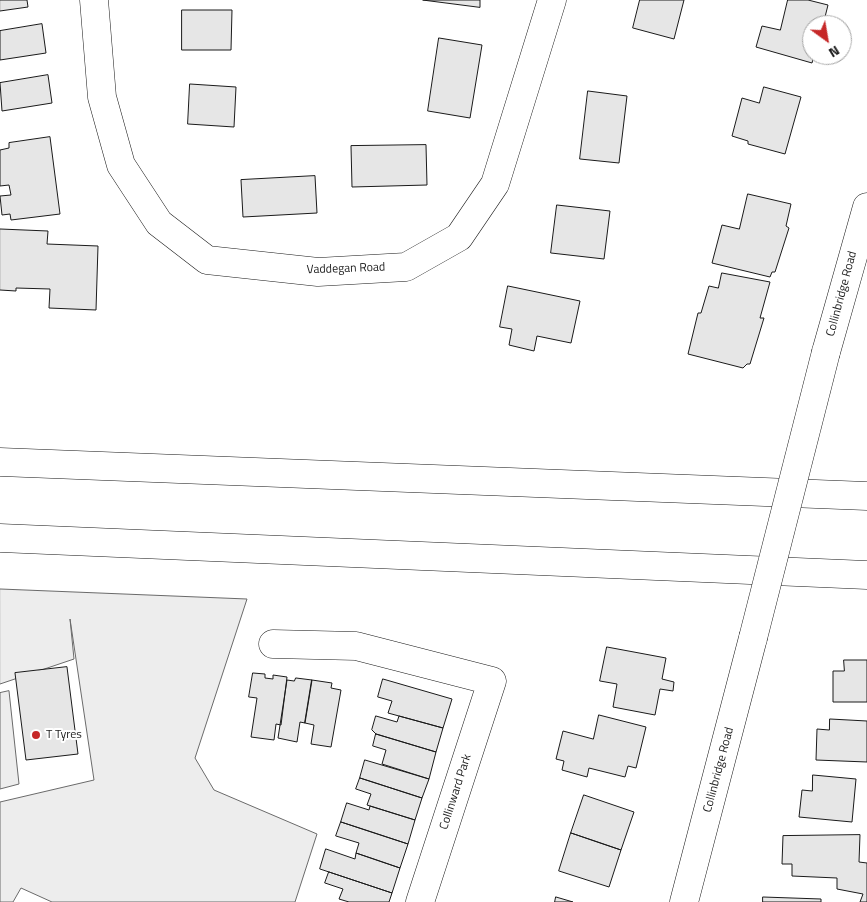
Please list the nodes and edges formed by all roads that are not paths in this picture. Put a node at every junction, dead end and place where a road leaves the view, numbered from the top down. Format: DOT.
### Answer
graph roads {
  1 [pos="94,0"];
  2 [pos="552,0"];
  3 [pos="867,207"];
  4 [pos="0,462"];
  5 [pos="867,496"];
  6 [pos="0,538"];
  7 [pos="867,575"];
  8 [pos="273,644"];
  9 [pos="420,902"];
  10 [pos="684,902"];
  1 -- 2 [label="main road, Vaddegan Road"];
  3 -- 10 [label="main road, Collinbridge Road, bridge"];
  4 -- 5 [label="main road"];
  6 -- 7 [label="main road"];
  8 -- 9 [label="main road, Collinward Park"];
}
